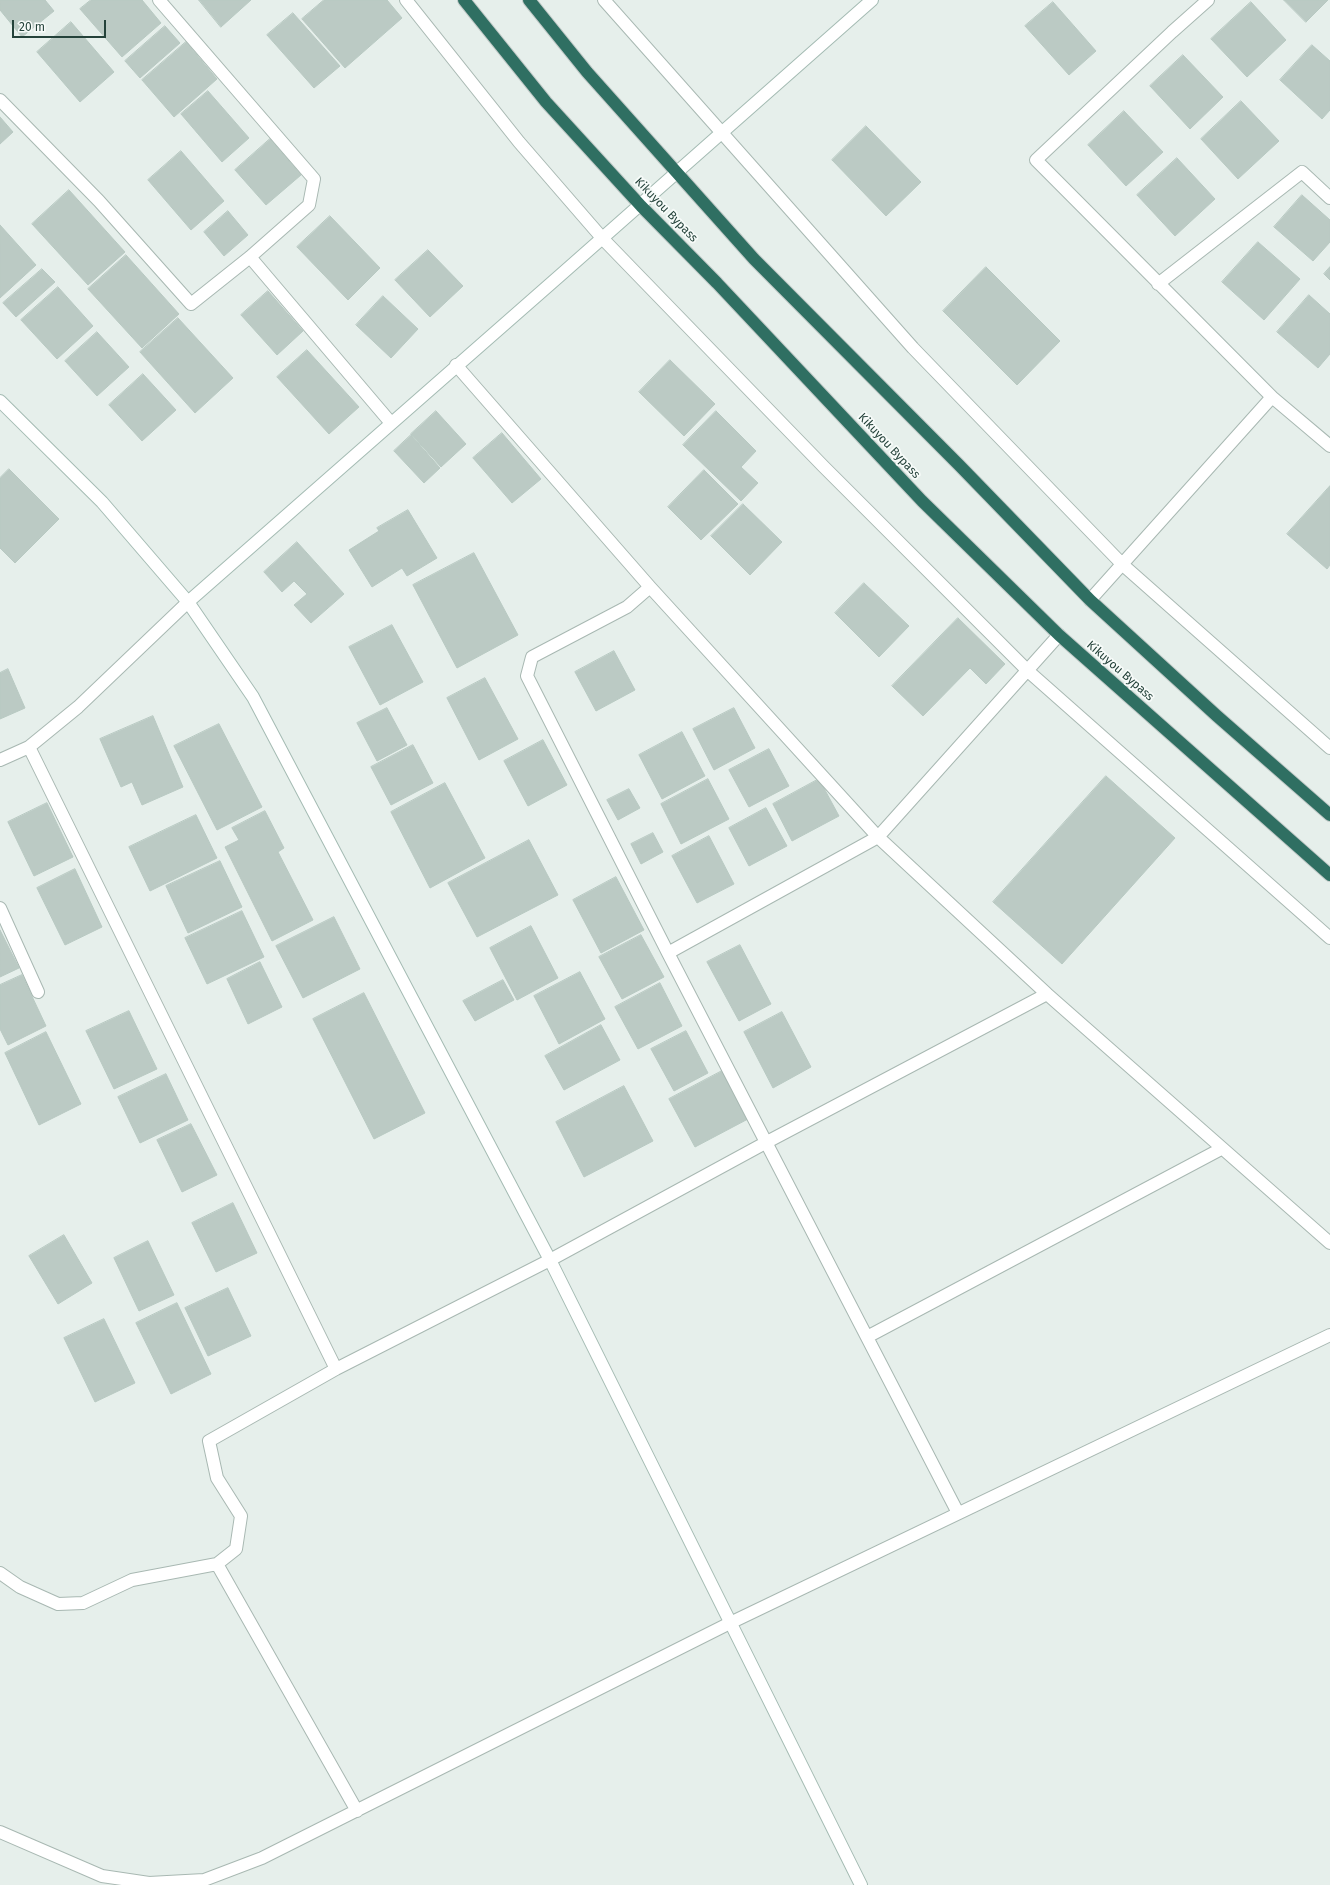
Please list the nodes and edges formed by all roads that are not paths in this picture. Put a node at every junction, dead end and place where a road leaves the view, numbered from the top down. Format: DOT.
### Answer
graph roads {
  1 [pos="159,0"];
  2 [pos="406,0"];
  3 [pos="464,0"];
  4 [pos="529,0"];
  5 [pos="604,0"];
  6 [pos="1208,0"];
  7 [pos="864,2"];
  8 [pos="0,100"];
  9 [pos="722,134"];
  10 [pos="677,174"];
  11 [pos="1330,198"];
  12 [pos="641,206"];
  13 [pos="603,239"];
  14 [pos="250,257"];
  15 [pos="1158,284"];
  16 [pos="456,365"];
  17 [pos="1272,397"];
  18 [pos="0,401"];
  19 [pos="391,423"];
  20 [pos="1330,446"];
  21 [pos="1123,565"];
  22 [pos="650,587"];
  23 [pos="1090,600"];
  24 [pos="188,602"];
  25 [pos="1059,635"];
  26 [pos="1028,671"];
  27 [pos="29,747"];
  28 [pos="1330,748"];
  29 [pos="0,760"];
  30 [pos="1330,815"];
  31 [pos="878,837"];
  32 [pos="1330,875"];
  33 [pos="0,908"];
  34 [pos="1330,938"];
  35 [pos="668,954"];
  36 [pos="38,992"];
  37 [pos="1047,994"];
  38 [pos="767,1142"];
  39 [pos="1221,1149"];
  40 [pos="1330,1243"];
  41 [pos="550,1260"];
  42 [pos="1330,1335"];
  43 [pos="867,1337"];
  44 [pos="336,1369"];
  45 [pos="958,1513"];
  46 [pos="217,1564"];
  47 [pos="0,1572"];
  48 [pos="730,1623"];
  49 [pos="357,1811"];
  50 [pos="0,1832"];
  51 [pos="100,1880"];
  52 [pos="861,1885"];
  1 -- 14 [label="street"];
  2 -- 13 [label="street"];
  3 -- 12 [label="highway, Kikuyou Bypass"];
  4 -- 10 [label="highway"];
  5 -- 9 [label="street"];
  6 -- 15 [label="street"];
  7 -- 9 [label="street"];
  8 -- 14 [label="street"];
  9 -- 10 [label="street"];
  9 -- 21 [label="street"];
  10 -- 12 [label="street"];
  10 -- 23 [label="highway"];
  11 -- 15 [label="street"];
  12 -- 13 [label="street"];
  12 -- 25 [label="highway, Kikuyou Bypass"];
  13 -- 16 [label="street"];
  13 -- 26 [label="street"];
  14 -- 19 [label="street"];
  15 -- 17 [label="street"];
  16 -- 19 [label="street"];
  16 -- 22 [label="street"];
  17 -- 20 [label="street"];
  17 -- 21 [label="street"];
  18 -- 24 [label="street"];
  19 -- 24 [label="street"];
  21 -- 23 [label="street"];
  21 -- 28 [label="street"];
  22 -- 31 [label="street"];
  22 -- 35 [label="street"];
  23 -- 30 [label="highway"];
  24 -- 27 [label="street"];
  24 -- 41 [label="street"];
  25 -- 26 [label="street"];
  25 -- 32 [label="highway, Kikuyou Bypass"];
  26 -- 31 [label="street"];
  26 -- 34 [label="street"];
  27 -- 29 [label="street"];
  27 -- 44 [label="street"];
  31 -- 35 [label="street"];
  31 -- 37 [label="street"];
  33 -- 36 [label="street"];
  35 -- 38 [label="street"];
  37 -- 38 [label="street"];
  37 -- 39 [label="street"];
  38 -- 41 [label="street"];
  38 -- 43 [label="street"];
  39 -- 40 [label="street"];
  39 -- 43 [label="street"];
  41 -- 44 [label="street"];
  41 -- 48 [label="street"];
  42 -- 45 [label="street"];
  43 -- 45 [label="street"];
  44 -- 46 [label="street"];
  45 -- 48 [label="street"];
  46 -- 47 [label="street"];
  46 -- 49 [label="street"];
  48 -- 49 [label="street"];
  48 -- 52 [label="street"];
  49 -- 51 [label="street"];
  50 -- 51 [label="street"];
}
